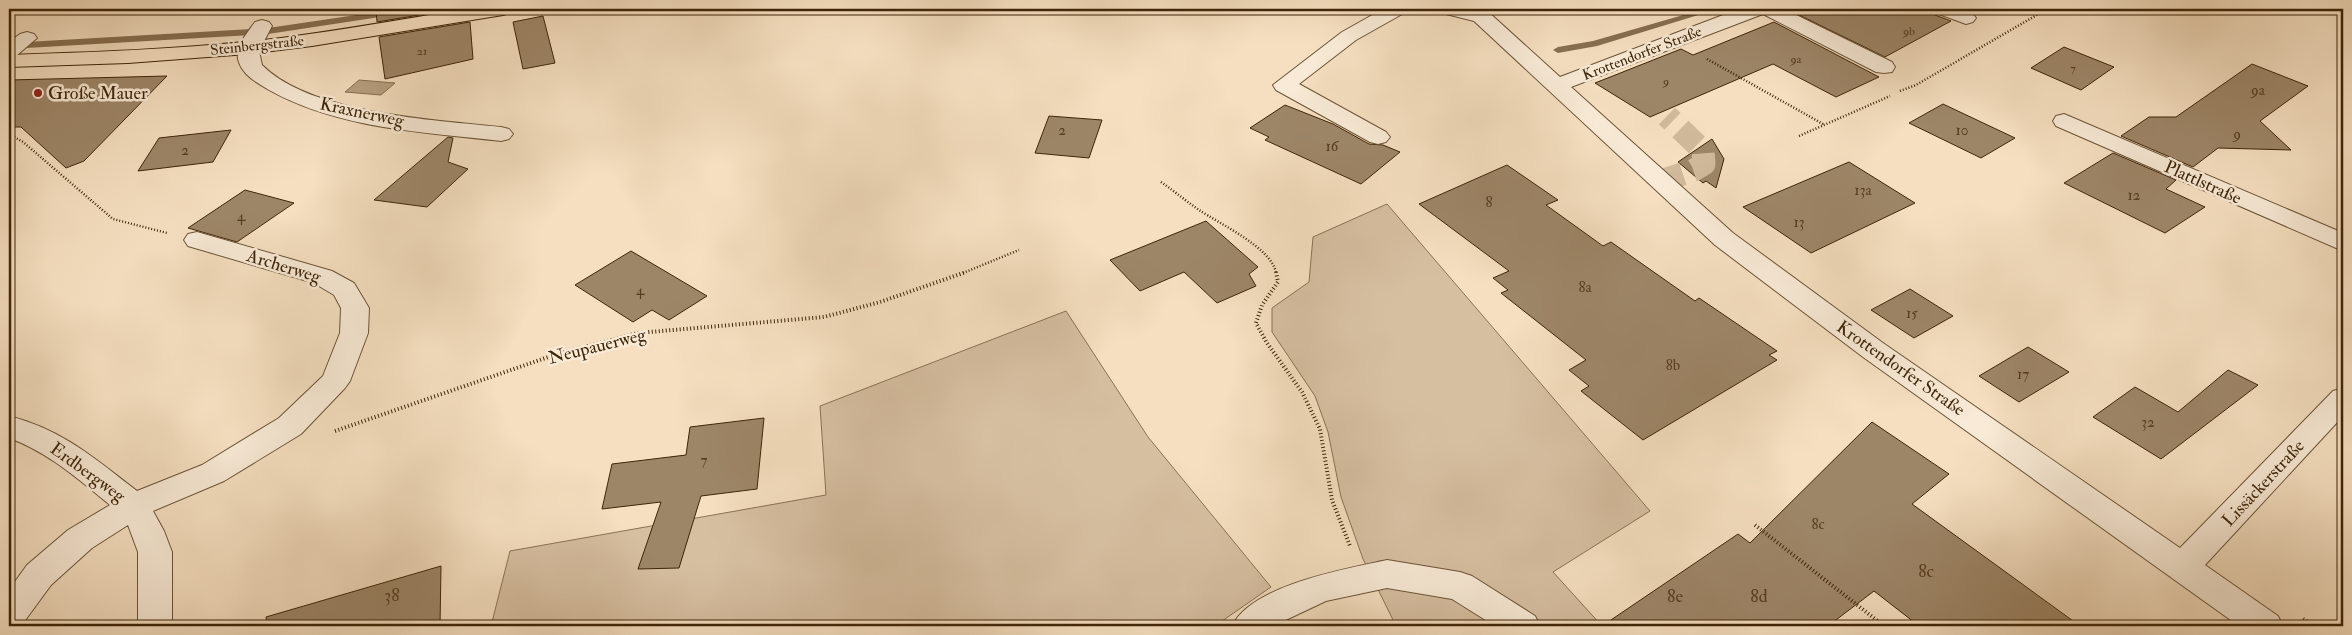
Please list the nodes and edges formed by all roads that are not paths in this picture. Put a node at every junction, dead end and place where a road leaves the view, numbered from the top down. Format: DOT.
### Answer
graph roads {
  1 [pos="493,9"];
  2 [pos="1397,9"];
  3 [pos="1449,9"];
  4 [pos="1757,9"];
  5 [pos="1769,9"];
  6 [pos="1943,9"];
  7 [pos="1476,12"];
  8 [pos="1966,18"];
  9 [pos="257,35"];
  10 [pos="16,48"];
  11 [pos="1884,67"];
  12 [pos="1555,86"];
  13 [pos="2064,121"];
  14 [pos="501,134"];
  15 [pos="1378,137"];
  16 [pos="196,240"];
  17 [pos="2343,243"];
  18 [pos="2343,398"];
  19 [pos="9,427"];
  20 [pos="134,506"];
  21 [pos="2182,568"];
  22 [pos="9,616"];
  23 [pos="155,626"];
  24 [pos="1249,626"];
  25 [pos="1523,626"];
  26 [pos="2266,626"];
  1 -- 9 [label="main road, Steinbergstraße"];
  2 -- 15 [label="street"];
  3 -- 7 [label="street"];
  4 -- 12 [label="street, Krottendorfer Straße"];
  5 -- 11 [label="street"];
  6 -- 8 [label="street"];
  7 -- 12 [label="street, Krottendorfer Straße"];
  9 -- 10 [label="main road, Steinbergstraße"];
  9 -- 14 [label="street, Kraxnerweg"];
  12 -- 21 [label="street, Krottendorfer Straße"];
  13 -- 17 [label="street, Plattlstraße"];
  16 -- 20 [label="street, Archerweg"];
  18 -- 21 [label="street, Lissäckerstraße"];
  19 -- 20 [label="street, Erdbergweg"];
  20 -- 22 [label="street"];
  20 -- 23 [label="street, Erdbergweg"];
  21 -- 26 [label="street, Krottendorfer Straße"];
  24 -- 25 [label="street"];
}
